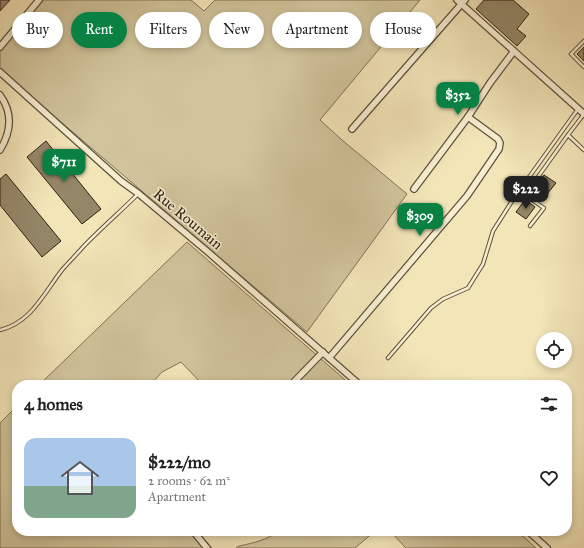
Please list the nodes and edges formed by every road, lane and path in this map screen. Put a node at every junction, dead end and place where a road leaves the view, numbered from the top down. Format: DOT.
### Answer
graph roads {
  1 [pos="39,0"];
  2 [pos="462,1"];
  3 [pos="584,41"];
  4 [pos="0,47"];
  5 [pos="514,51"];
  6 [pos="584,67"];
  7 [pos="0,72"];
  8 [pos="0,95"];
  9 [pos="578,108"];
  10 [pos="584,114"];
  11 [pos="468,117"];
  12 [pos="352,130"];
  13 [pos="568,135"];
  14 [pos="0,150"];
  15 [pos="584,150"];
  16 [pos="414,189"];
  17 [pos="139,194"];
  18 [pos="530,226"];
  19 [pos="0,330"];
  20 [pos="323,352"];
  21 [pos="329,358"];
  22 [pos="388,358"];
  23 [pos="296,380"];
  24 [pos="354,380"];
  25 [pos="197,536"];
  26 [pos="534,536"];
  27 [pos="207,548"];
  28 [pos="547,548"];
  1 -- 4 [label="street"];
  2 -- 5 [label="street"];
  2 -- 12 [label="street"];
  3 -- 6 [label="lane"];
  5 -- 9 [label="street"];
  5 -- 11 [label="street"];
  7 -- 17 [label="street, Rue Roumain"];
  8 -- 14 [label="street"];
  9 -- 10 [label="street"];
  9 -- 22 [label="lane"];
  10 -- 13 [label="lane"];
  11 -- 16 [label="street"];
  11 -- 21 [label="street"];
  13 -- 15 [label="lane"];
  13 -- 18 [label="lane"];
  17 -- 19 [label="lane"];
  17 -- 20 [label="street, Rue Roumain"];
  20 -- 21 [label="street, Rue Roumain"];
  20 -- 23 [label="street"];
  21 -- 24 [label="street, Rue Roumain"];
  25 -- 27 [label="street"];
  26 -- 28 [label="street"];
}
